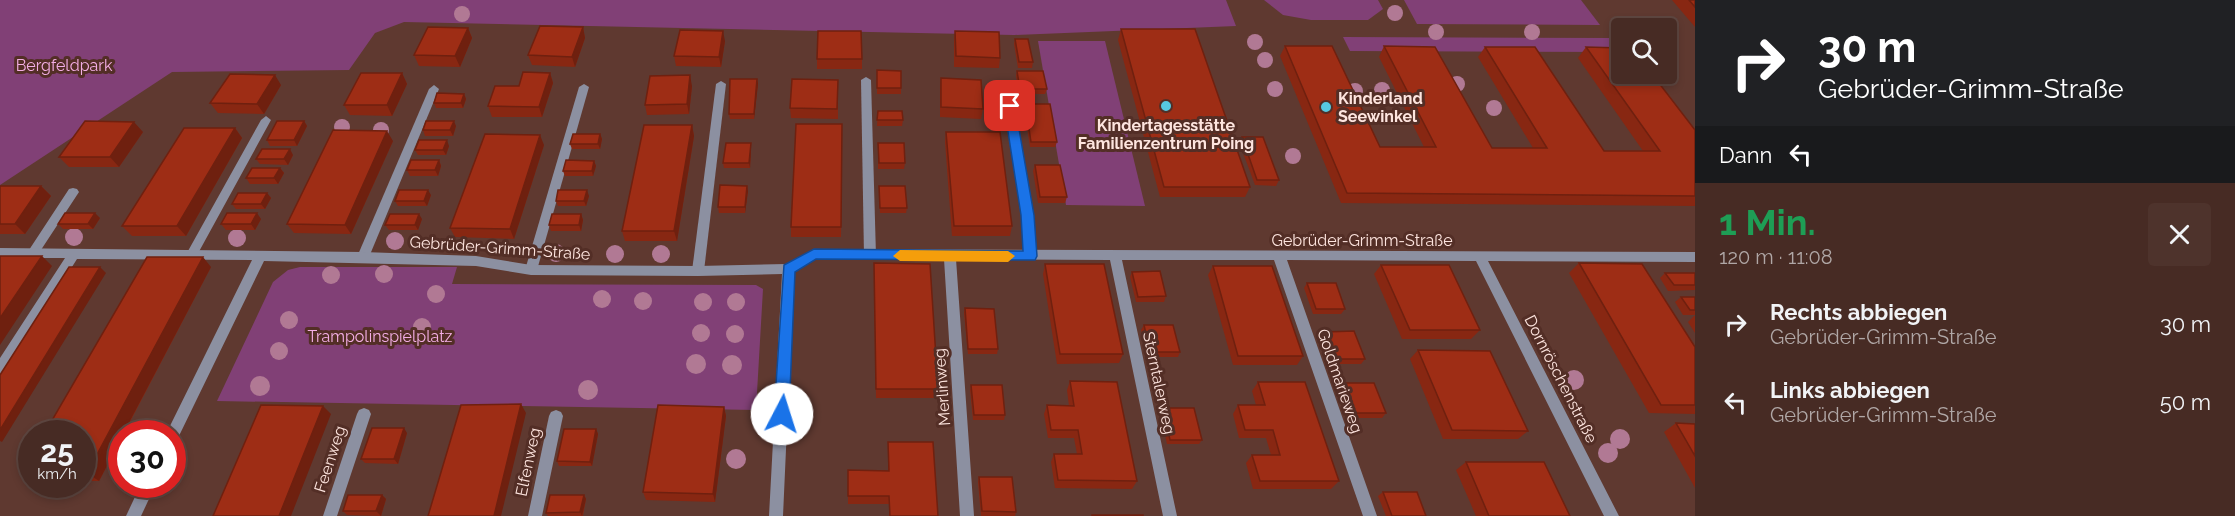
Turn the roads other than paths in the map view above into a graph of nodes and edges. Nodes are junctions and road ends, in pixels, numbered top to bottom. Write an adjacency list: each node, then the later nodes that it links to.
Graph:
1 (866, 81): 13 (street)
2 (721, 84): 23 (street)
3 (1006, 84): 15 (street)
4 (584, 87): 22 (street)
5 (434, 89): 18 (street)
6 (266, 120): 11 (street)
7 (73, 192): 9 (street)
8 (0, 252): 9 (street, Gebrüder-Grimm-Straße)
9 (33, 253): 10 (street, Gebrüder-Grimm-Straße)
10 (74, 254): 11 (street, Gebrüder-Grimm-Straße); 24 (street)
11 (192, 254): 12 (street, Gebrüder-Grimm-Straße)
12 (260, 256): 18 (street, Gebrüder-Grimm-Straße); 27 (street)
13 (870, 256): 14 (street, Gebrüder-Grimm-Straße); 21 (street, Gebrüder-Grimm-Straße)
14 (950, 256): 15 (street, Gebrüder-Grimm-Straße); 33 (street, Merlinweg)
15 (1030, 256): 16 (street, Gebrüder-Grimm-Straße)
16 (1115, 256): 17 (street, Gebrüder-Grimm-Straße); 34 (street, Sterntalerweg)
17 (1279, 256): 19 (street, Gebrüder-Grimm-Straße); 35 (street, Goldmarieweg)
18 (363, 257): 22 (street, Gebrüder-Grimm-Straße)
19 (1480, 257): 20 (street, Gebrüder-Grimm-Straße); 36 (street, Dornröschenstraße)
20 (1695, 257)
21 (788, 269): 23 (street, Gebrüder-Grimm-Straße); 32 (street)
22 (531, 270): 23 (street, Gebrüder-Grimm-Straße)
23 (698, 272)
24 (0, 369)
25 (364, 414): 30 (street, Feenweg)
26 (556, 416): 31 (street, Elfenweg)
27 (180, 420)
28 (142, 498): 29 (street)
29 (133, 516)
30 (330, 516)
31 (535, 516)
32 (776, 516)
33 (968, 516)
34 (1170, 516)
35 (1370, 516)
36 (1612, 516)

